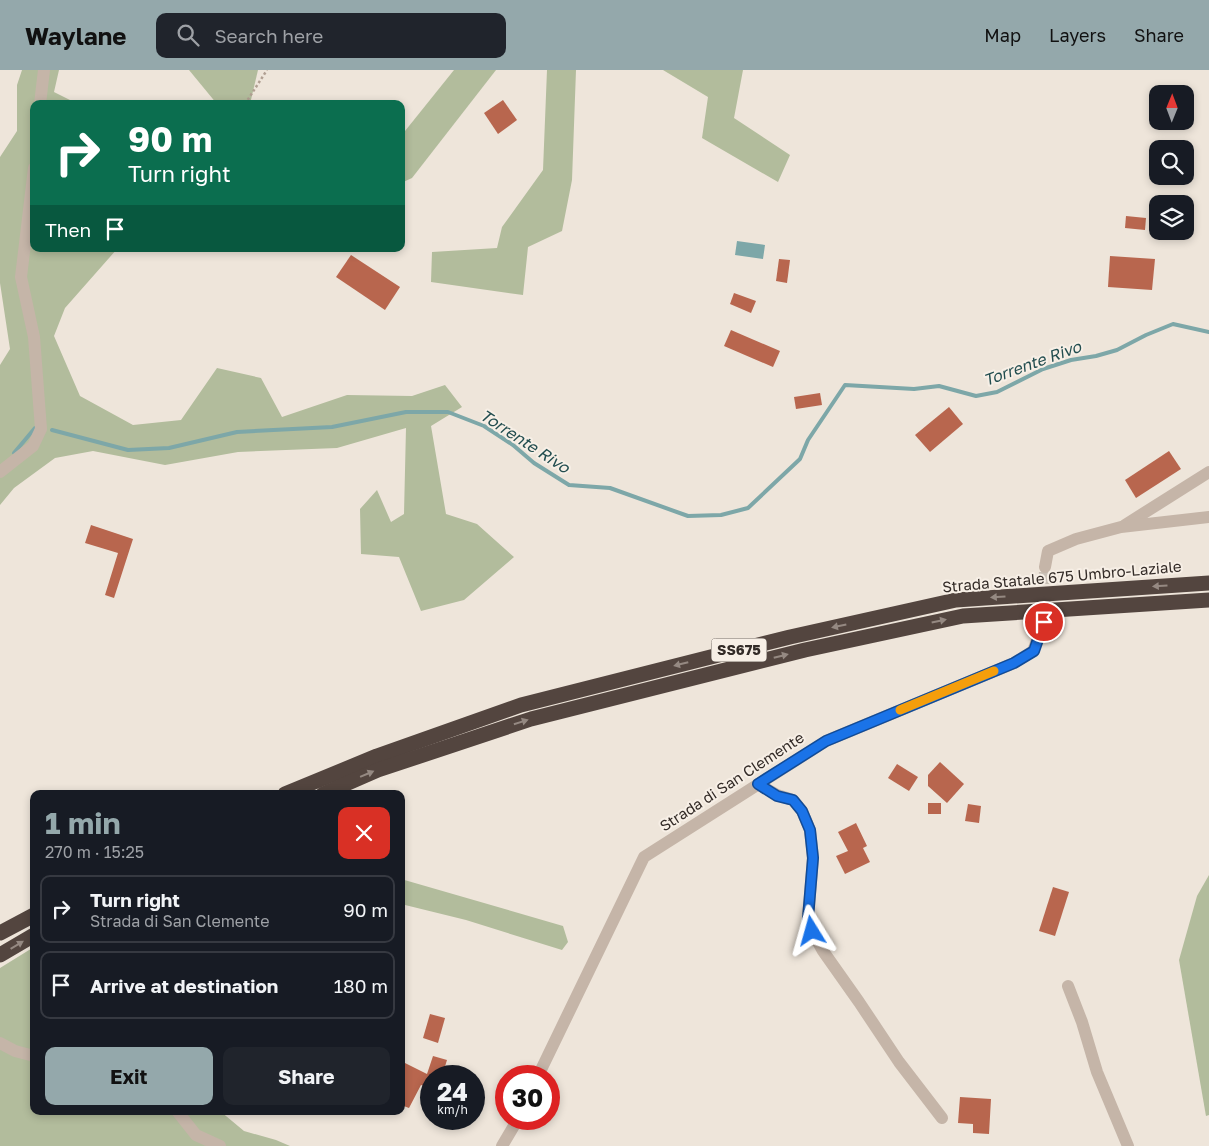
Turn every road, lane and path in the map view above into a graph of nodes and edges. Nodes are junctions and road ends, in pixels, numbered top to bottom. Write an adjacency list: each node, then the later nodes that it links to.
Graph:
1 (44, 70): 3 (street)
2 (267, 70): 4 (path)
3 (40, 100)
4 (248, 100)
5 (30, 202): 6 (street)
6 (0, 472)
7 (1209, 472): 9 (street)
8 (1209, 516): 9 (street)
9 (1121, 528): 10 (street)
10 (1044, 567)
11 (1209, 583): 15 (highway, Strada Statale 675 Umbro-Laziale / SS675, one-way to 15)
12 (1209, 600): 16 (highway, Strada Statale 675 Umbro-Laziale / SS675, one-way to 12)
13 (1044, 622): 14 (street, Strada di San Clemente)
14 (758, 784): 24 (street, Strada di San Clemente); 26 (street)
15 (295, 790)
16 (332, 790)
17 (30, 917): 18 (highway)
18 (0, 933)
19 (30, 938): 20 (highway, one-way to 19)
20 (0, 955)
21 (1068, 986): 30 (street)
22 (0, 1043): 23 (street)
23 (30, 1055)
24 (543, 1065)
25 (180, 1115): 28 (street)
26 (942, 1118)
27 (511, 1130): 29 (street)
28 (220, 1146)
29 (502, 1146)
30 (1128, 1146)

